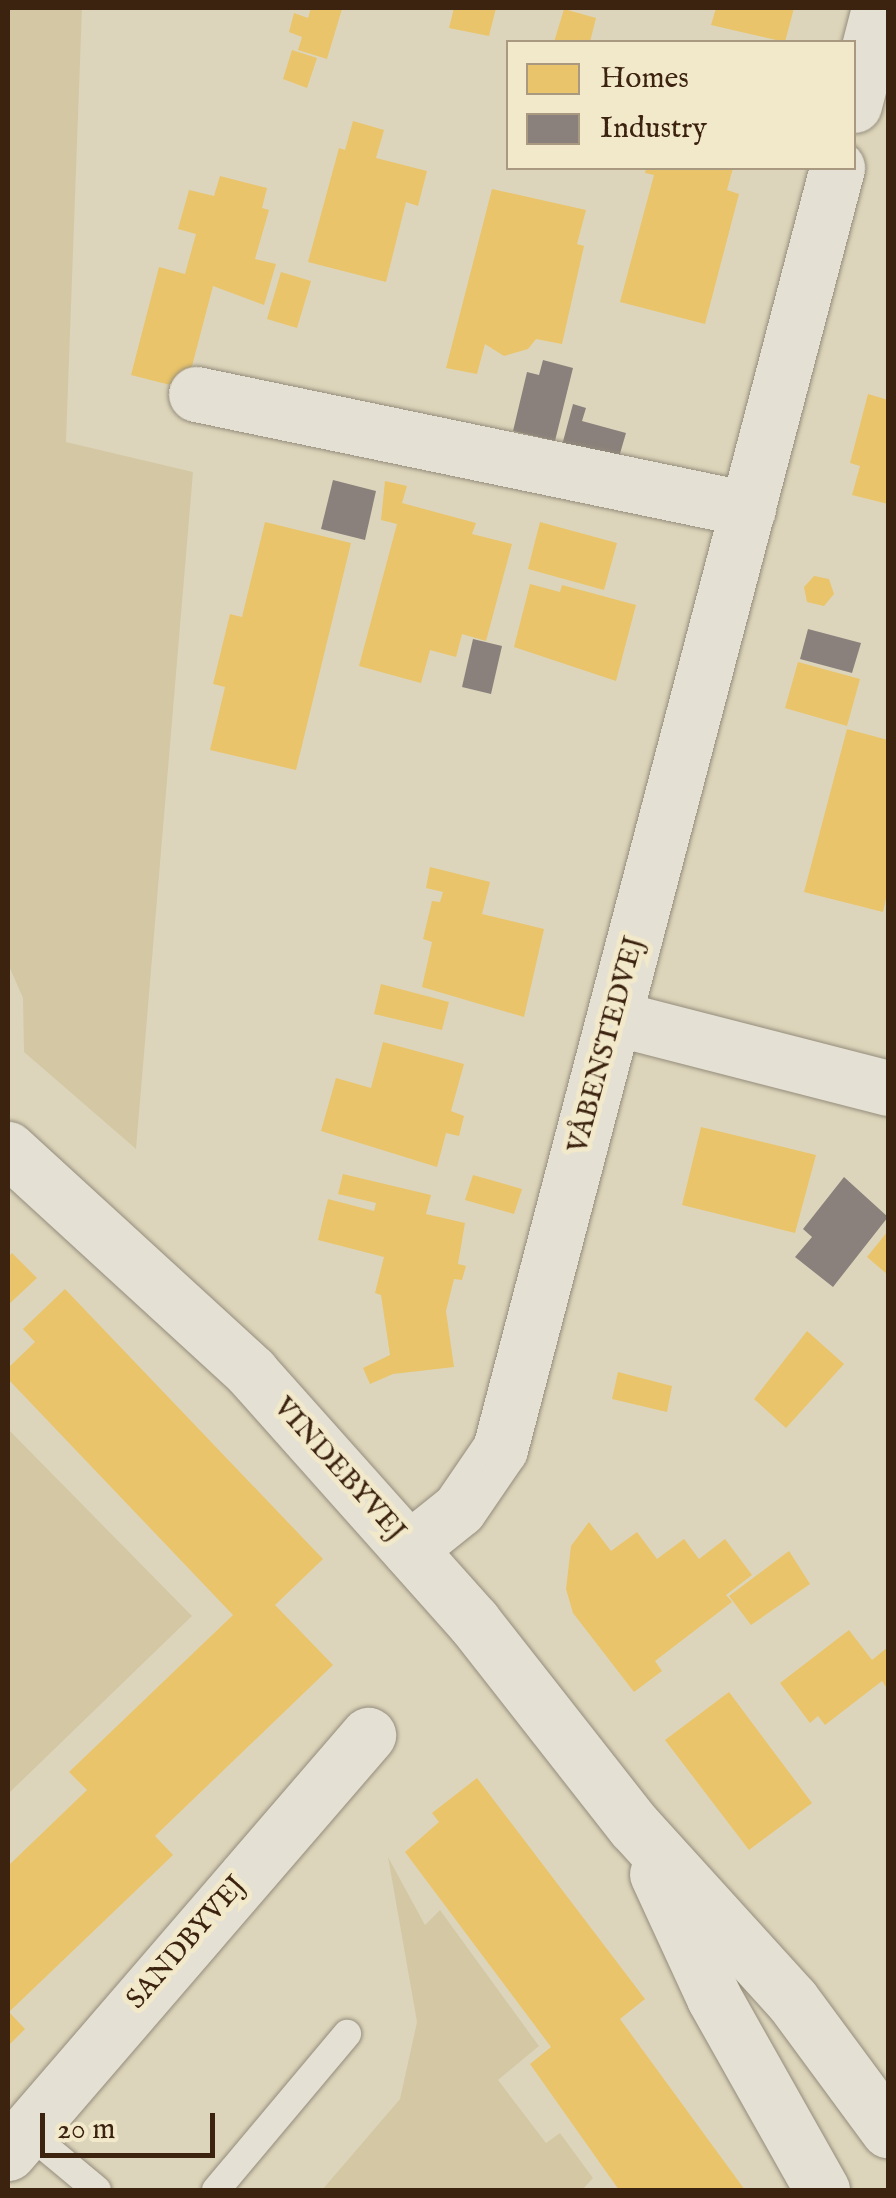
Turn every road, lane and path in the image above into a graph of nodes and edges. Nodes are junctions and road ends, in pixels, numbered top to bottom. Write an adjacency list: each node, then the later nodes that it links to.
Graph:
1 (879, 8): 2 (street)
2 (856, 97)
3 (836, 170): 5 (street, VÅBENSTEDVEJ)
4 (196, 394): 5 (street)
5 (748, 509): 6 (street, VÅBENSTEDVEJ)
6 (615, 1018): 7 (street); 9 (street, VÅBENSTEDVEJ)
7 (888, 1088)
8 (8, 1149): 9 (street, VINDEBYVEJ)
9 (409, 1549): 11 (street, VINDEBYVEJ)
10 (368, 1735): 14 (street, SANDBYVEJ)
11 (634, 1826): 13 (street, VINDEBYVEJ); 17 (street, VINDEBYVEJ)
12 (347, 2034): 16 (lane)
13 (888, 2130)
14 (17, 2142): 15 (lane)
15 (96, 2190)
16 (216, 2190)
17 (822, 2190)

